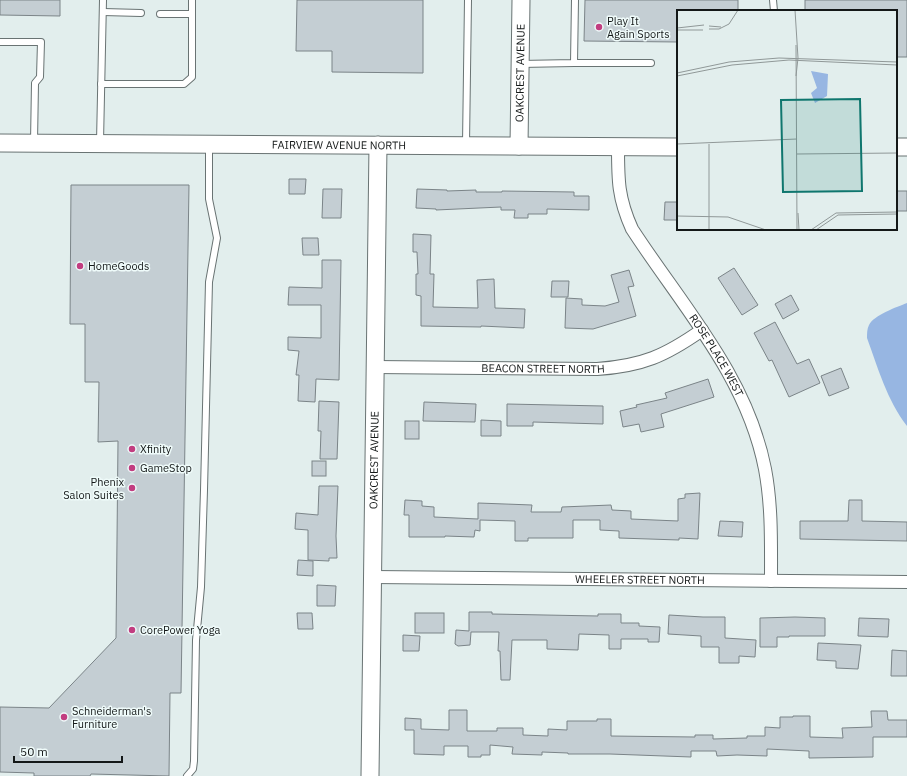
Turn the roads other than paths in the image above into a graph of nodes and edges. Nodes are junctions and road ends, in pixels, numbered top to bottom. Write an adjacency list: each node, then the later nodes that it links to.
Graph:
1 (103, 0): 8 (lane)
2 (192, 0): 11 (lane)
3 (468, 0): 22 (lane)
4 (521, 0): 15 (street, OAKCREST AVENUE)
5 (575, 0): 13 (lane)
6 (773, 0): 7 (lane)
7 (774, 10)
8 (103, 12): 9 (lane); 16 (lane)
9 (141, 13)
10 (160, 14): 11 (lane)
11 (192, 14): 16 (lane)
12 (0, 42): 19 (lane)
13 (574, 63): 14 (lane); 15 (lane)
14 (651, 63)
15 (520, 64): 23 (street, OAKCREST AVENUE)
16 (101, 84): 18 (lane)
17 (0, 143): 19 (street, FAIRVIEW AVENUE NORTH)
18 (100, 143): 19 (street, FAIRVIEW AVENUE NORTH); 20 (street, FAIRVIEW AVENUE NORTH)
19 (34, 144)
20 (209, 144): 21 (street, FAIRVIEW AVENUE NORTH); 31 (lane)
21 (378, 145): 22 (street, FAIRVIEW AVENUE NORTH); 27 (street, OAKCREST AVENUE)
22 (466, 146): 23 (street, FAIRVIEW AVENUE NORTH)
23 (519, 146): 24 (street, FAIRVIEW AVENUE NORTH)
24 (618, 147): 25 (street, FAIRVIEW AVENUE NORTH); 26 (street, ROSE PLACE WEST)
25 (677, 147)
26 (702, 330): 27 (street, BEACON STREET NORTH); 29 (street, ROSE PLACE WEST)
27 (375, 366): 28 (street, OAKCREST AVENUE)
28 (373, 577): 29 (street, WHEELER STREET NORTH); 32 (street, OAKCREST AVENUE)
29 (771, 581): 30 (street, WHEELER STREET NORTH)
30 (907, 582)
31 (187, 776)
32 (370, 776)

